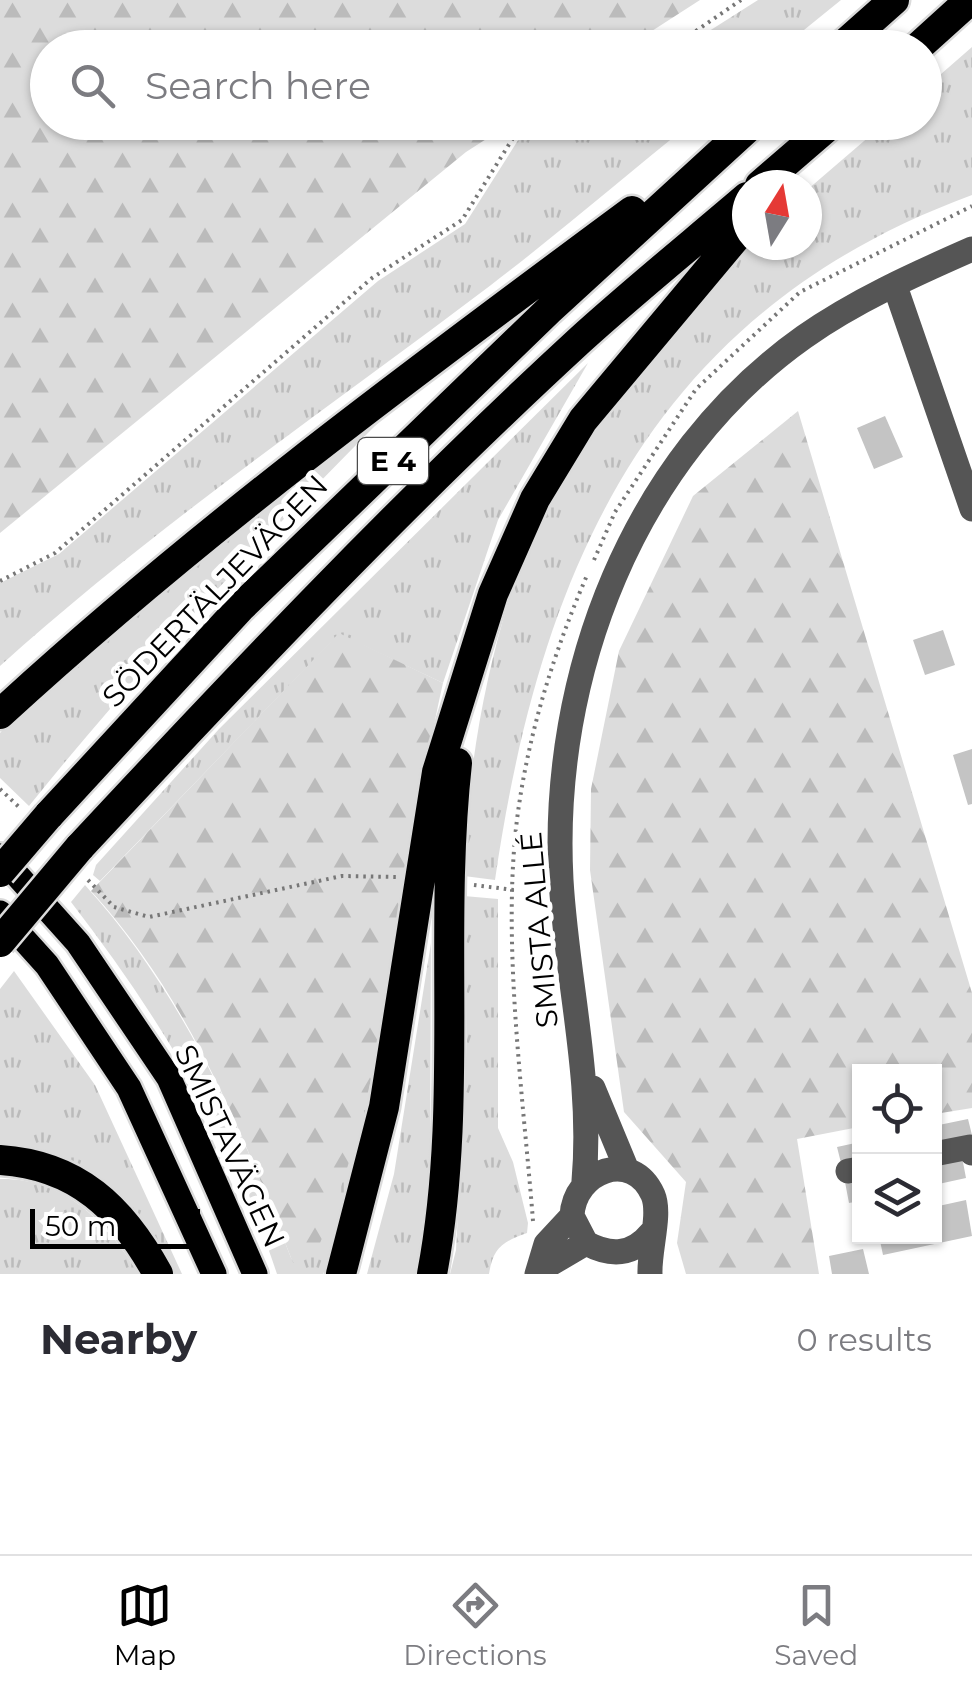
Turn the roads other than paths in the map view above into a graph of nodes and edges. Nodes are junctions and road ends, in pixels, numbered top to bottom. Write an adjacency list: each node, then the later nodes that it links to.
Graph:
1 (894, 0): 3 (highway)
2 (970, 0): 4 (highway)
3 (860, 30)
4 (937, 30)
5 (728, 140): 17 (highway)
6 (733, 140): 19 (highway, SÖDERTÄLJEVÄGEN / E 4, bridge)
7 (813, 140): 9 (highway)
8 (819, 140): 10 (highway)
9 (778, 170)
10 (794, 170)
11 (732, 209): 21 (highway, E 4, bridge)
12 (732, 242): 16 (highway)
13 (972, 249): 14 (street, SMISTA ALLÉ)
14 (894, 286): 15 (street); 22 (street, SMISTA ALLÉ)
15 (972, 509)
16 (466, 676): 35 (highway); 36 (highway)
17 (0, 714)
18 (0, 856): 34 (main road, SMISTAVÄGEN)
19 (0, 872)
20 (0, 913): 33 (main road)
21 (0, 942)
22 (585, 1064): 26 (street, SMISTA ALLÉ); 27 (street, SMISTA ALLÉ)
23 (942, 1153): 24 (street)
24 (972, 1153)
25 (0, 1160): 32 (highway)
26 (627, 1170): 27 (street); 29 (street, SMISTA ALLÉ)
27 (584, 1182): 28 (street, SMISTA ALLÉ)
28 (572, 1216): 30 (street); 31 (street)
29 (650, 1233): 30 (street); 38 (street, SMISTA ALLÉ)
30 (593, 1247): 31 (street); 37 (street)
31 (540, 1273)
32 (158, 1274)
33 (214, 1274)
34 (255, 1274)
35 (340, 1274)
36 (432, 1274)
37 (613, 1274)
38 (650, 1274)

